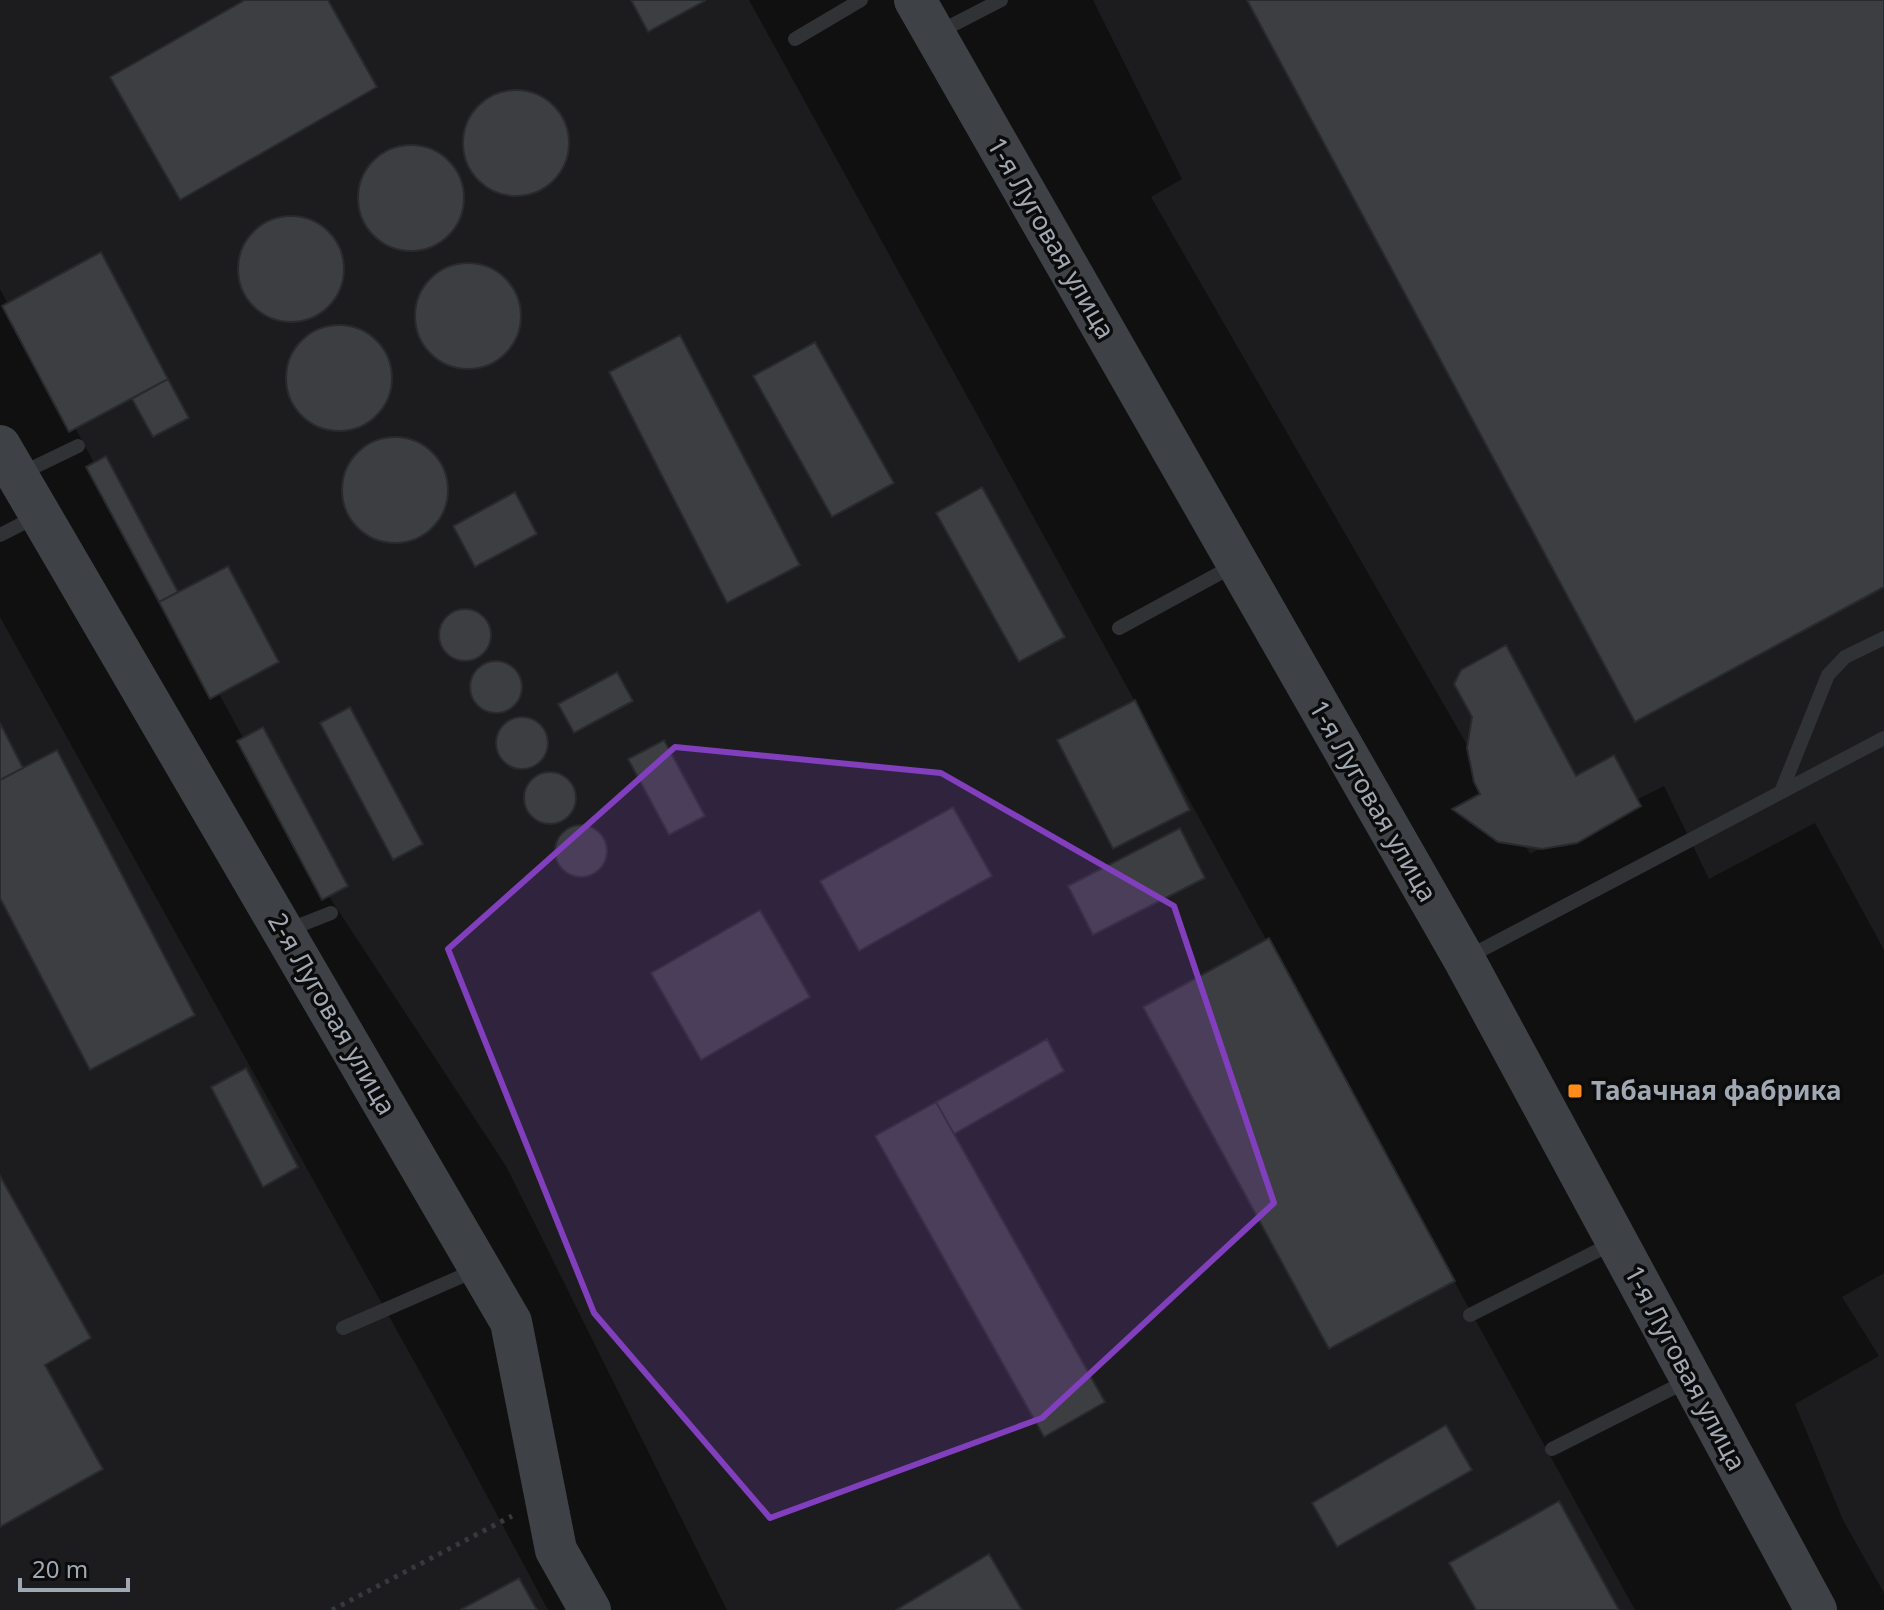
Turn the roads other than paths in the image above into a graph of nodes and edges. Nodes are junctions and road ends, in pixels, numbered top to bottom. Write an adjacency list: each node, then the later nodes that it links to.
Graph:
1 (861, 0): 4 (lane)
2 (1001, 0): 3 (lane)
3 (925, 17): 9 (main road, 1-я Луговая улица)
4 (795, 39)
5 (78, 446): 6 (lane)
6 (9, 461): 7 (main road, 2-я Луговая улица)
7 (41, 514): 8 (lane); 15 (main road, 2-я Луговая улица)
8 (0, 535)
9 (1237, 564): 10 (lane); 16 (main road, 1-я Луговая улица)
10 (1119, 628)
11 (1884, 638): 13 (lane)
12 (1884, 738): 13 (lane)
13 (1781, 792): 16 (lane)
14 (331, 913): 15 (lane)
15 (284, 932): 18 (main road, 2-я Луговая улица)
16 (1464, 959): 17 (main road, 1-я Луговая улица)
17 (1617, 1241): 19 (lane); 21 (main road, 1-я Луговая улица)
18 (480, 1268): 20 (lane); 23 (main road, 2-я Луговая улица)
19 (1470, 1315)
20 (343, 1328)
21 (1691, 1379): 22 (lane); 24 (main road, 1-я Луговая улица)
22 (1552, 1449)
23 (590, 1610)
24 (1816, 1610)

